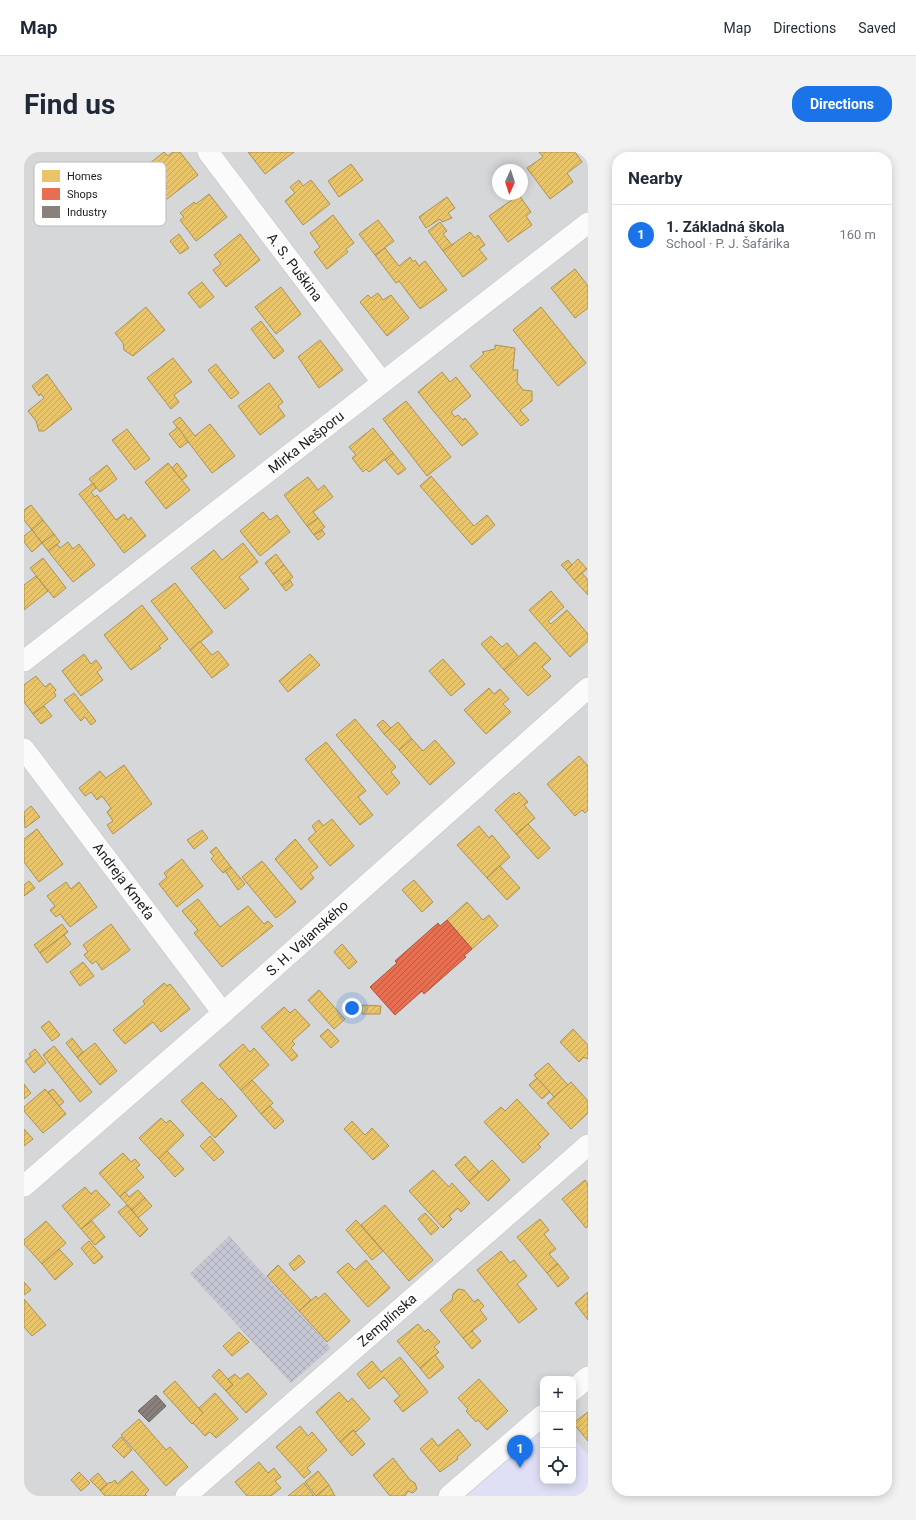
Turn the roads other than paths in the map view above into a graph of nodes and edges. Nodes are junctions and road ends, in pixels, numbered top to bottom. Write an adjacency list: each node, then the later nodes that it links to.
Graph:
1 (208, 152): 3 (street, A. S. Puškina)
2 (588, 223): 3 (street, Mirka Nešporu)
3 (382, 382): 4 (street, Mirka Nešporu)
4 (24, 661)
5 (588, 688): 7 (street, S. H. Vajanského)
6 (24, 749): 7 (street, Andreja Kmeťa)
7 (223, 1013): 9 (street, S. H. Vajanského)
8 (588, 1145): 13 (street, Zemplínska)
9 (24, 1186)
10 (588, 1377): 11 (street)
11 (576, 1387)
12 (540, 1419): 14 (street)
13 (186, 1496)
14 (450, 1496)

